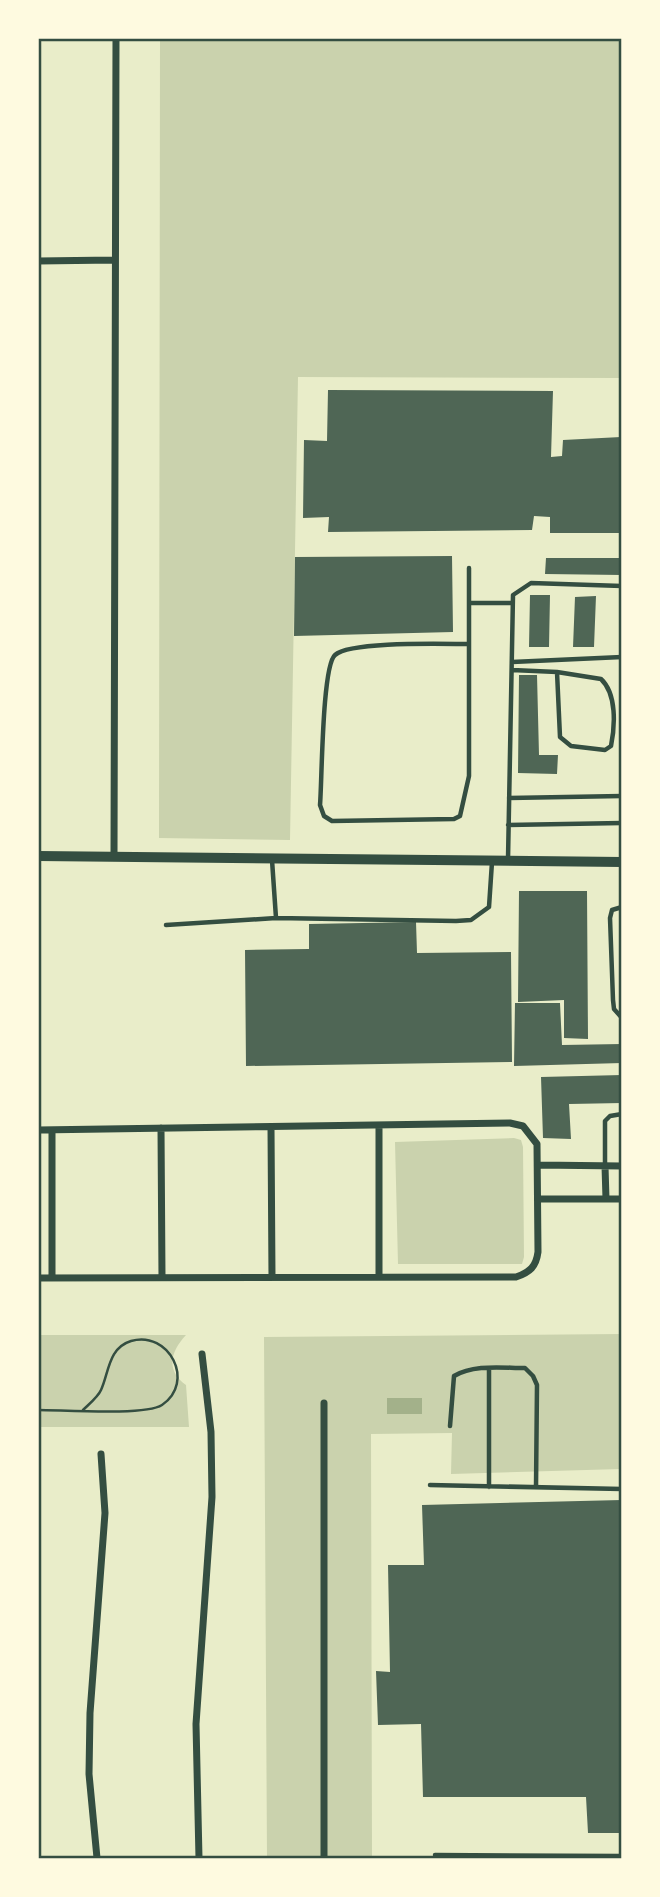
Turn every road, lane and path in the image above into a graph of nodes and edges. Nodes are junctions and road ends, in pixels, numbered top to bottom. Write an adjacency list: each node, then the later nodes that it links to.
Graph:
1 (116, 38): 3 (street)
2 (38, 261): 3 (street)
3 (114, 261): 18 (street)
4 (469, 568): 6 (lane)
5 (621, 586): 7 (lane)
6 (469, 603): 7 (lane); 8 (lane)
7 (512, 603): 10 (lane)
8 (468, 644): 8 (lane)
9 (621, 657): 10 (lane)
10 (512, 662): 11 (lane)
11 (512, 670): 12 (lane); 14 (lane)
12 (557, 672): 12 (lane)
13 (621, 796): 14 (lane)
14 (509, 797): 16 (lane)
15 (621, 823): 16 (lane)
16 (508, 825): 21 (lane)
17 (38, 856): 18 (street)
18 (114, 857): 19 (street)
19 (271, 859): 20 (street); 24 (lane)
20 (492, 862): 21 (street); 24 (lane)
21 (508, 862): 22 (street)
22 (621, 862)
23 (621, 906): 26 (lane)
24 (276, 918): 25 (lane)
25 (166, 925)
26 (621, 1018)
27 (621, 1114): 34 (lane)
28 (379, 1125): 29 (street); 33 (street); 40 (street)
29 (271, 1127): 30 (street); 39 (street)
30 (161, 1128): 32 (street); 43 (street)
31 (38, 1130): 32 (street)
32 (52, 1130): 42 (street)
33 (538, 1165): 34 (street); 36 (street)
34 (605, 1166): 35 (street); 37 (street)
35 (621, 1166)
36 (538, 1199): 37 (street); 40 (street)
37 (606, 1199): 38 (street)
38 (621, 1199)
39 (272, 1277): 40 (street); 43 (street)
40 (379, 1277)
41 (38, 1278): 42 (street)
42 (52, 1278): 43 (street)
43 (162, 1278)
44 (202, 1354): 58 (street)
45 (489, 1368): 49 (lane); 52 (lane); 53 (lane)
46 (324, 1403): 59 (street)
47 (38, 1410): 48 (path)
48 (83, 1410): 48 (path)
49 (450, 1426)
50 (101, 1454): 57 (street)
51 (430, 1485): 52 (lane)
52 (489, 1487): 53 (lane)
53 (537, 1487): 54 (lane)
54 (621, 1489)
55 (435, 1855): 56 (lane)
56 (621, 1856)
57 (97, 1858)
58 (199, 1858)
59 (324, 1858)

